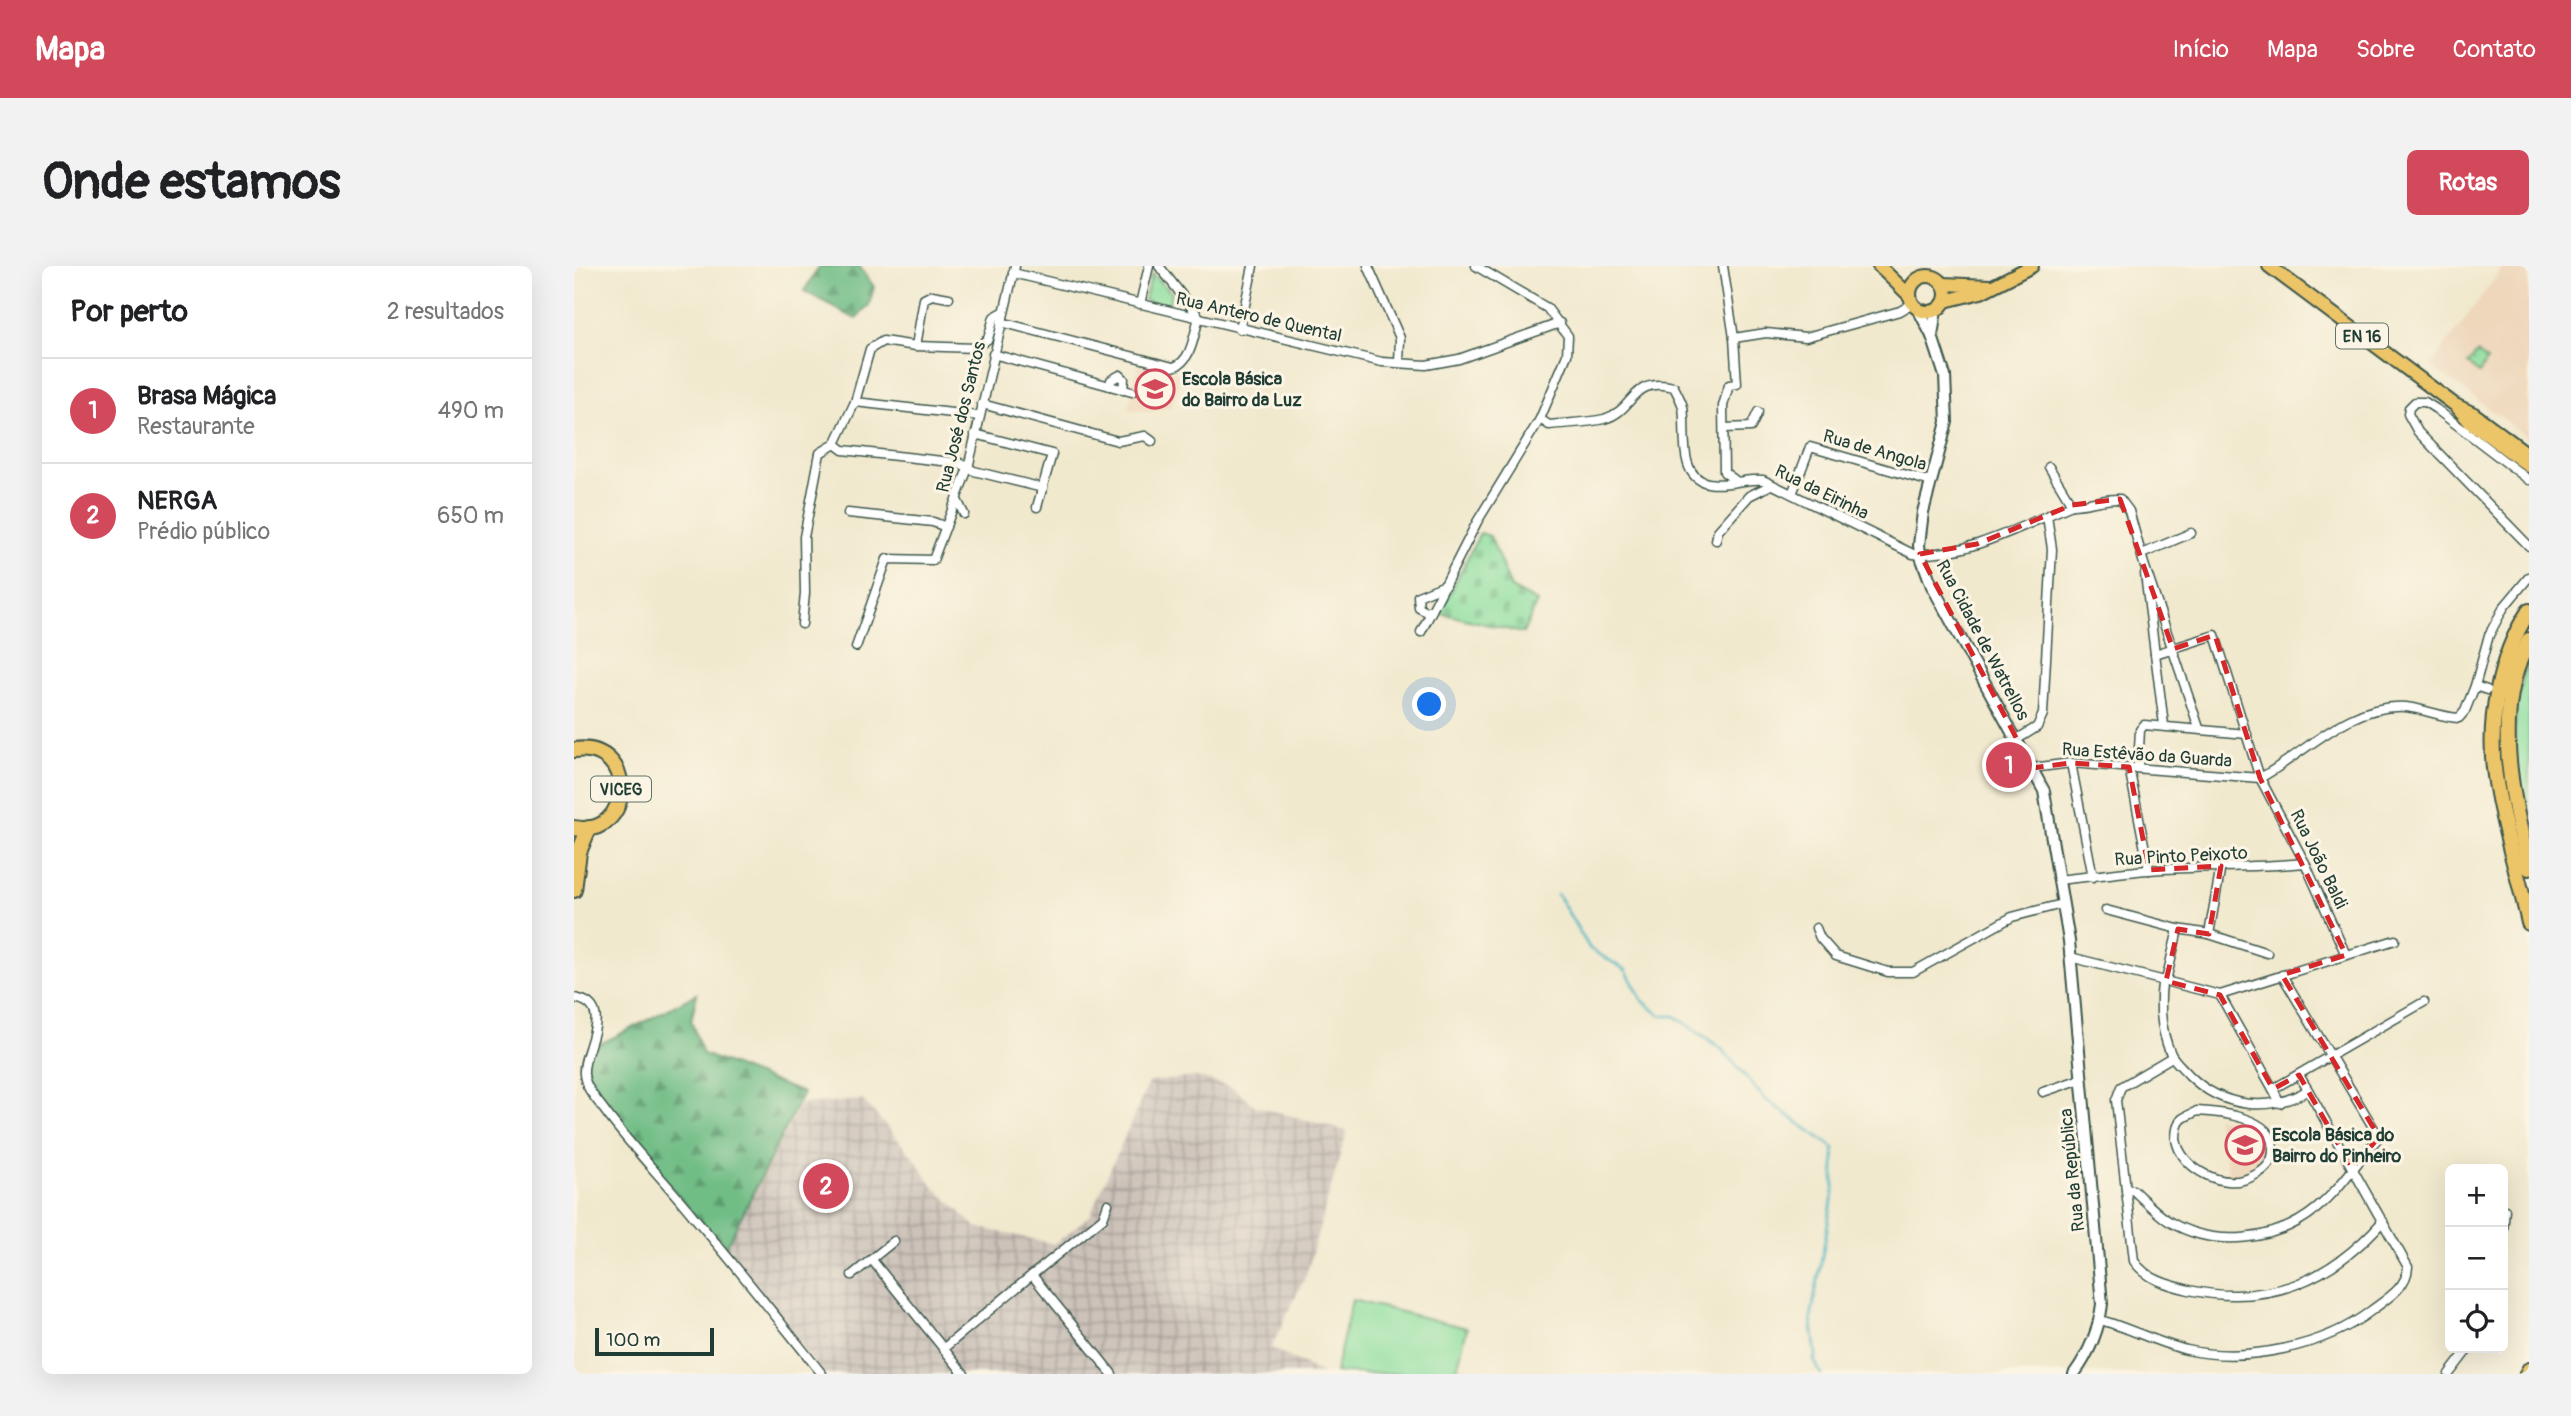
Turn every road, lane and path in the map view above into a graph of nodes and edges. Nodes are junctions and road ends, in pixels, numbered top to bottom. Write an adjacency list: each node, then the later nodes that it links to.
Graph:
1 (1149, 266): 16 (street)
2 (1254, 266): 22 (street)
3 (1368, 266): 27 (street)
4 (1476, 266): 21 (street)
5 (1723, 266): 24 (street)
6 (2032, 266): 13 (main road)
7 (2269, 266): 29 (main road, EN 16)
8 (1881, 267): 11 (main road); 15 (main road)
9 (1162, 268): 19 (street)
10 (1014, 269): 16 (street, Rua Antero de Quental); 18 (street, Rua José dos Santos)
11 (1919, 277): 12 (main road); 15 (main road)
12 (1943, 284): 13 (main road); 17 (main road)
13 (1994, 287): 17 (main road)
14 (949, 298): 25 (street)
15 (1913, 302): 17 (main road); 23 (street, Rua Cidade de Watrellos); 24 (street)
16 (1140, 304): 19 (street, Rua Antero de Quental)
17 (1940, 305): 23 (street, Rua Cidade de Watrellos)
18 (1003, 312): 20 (street, Rua José dos Santos); 25 (street)
19 (1199, 317): 20 (street); 22 (street, Rua Antero de Quental)
20 (1001, 322): 26 (street, Rua José dos Santos)
21 (1560, 323): 27 (street, Rua Antero de Quental); 35 (street)
22 (1240, 329): 27 (street, Rua Antero de Quental)
23 (1932, 336): 46 (street, Rua Cidade de Watrellos)
24 (1734, 338): 36 (street)
25 (916, 346): 30 (street)
26 (993, 354): 28 (street); 31 (street, Rua José dos Santos)
27 (1399, 363)
28 (1110, 386): 28 (street)
29 (2450, 401): 32 (street); 40 (main road, EN 16); 41 (main road, EN 16)
30 (855, 402): 34 (street); 39 (street)
31 (982, 404): 34 (street, Rua José dos Santos); 38 (street)
32 (2436, 408): 44 (street); 59 (street)
33 (1758, 412): 36 (street)
34 (979, 416): 37 (street, Rua José dos Santos)
35 (1540, 419): 45 (street, Rua da Eirinha); 64 (street)
36 (1724, 428): 45 (street)
37 (975, 434): 43 (street, Rua José dos Santos); 48 (street)
38 (1152, 441)
39 (835, 444): 43 (street); 67 (street)
40 (2529, 455)
41 (2529, 466)
42 (2049, 467): 51 (street)
43 (968, 468): 48 (street); 50 (street, Rua José dos Santos)
44 (2529, 480)
45 (1737, 481): 47 (street, Rua da Eirinha)
46 (1931, 482): 49 (street, Rua de Angola); 60 (street, Rua Cidade de Watrellos)
47 (1772, 485): 49 (street, Rua da Eirinha); 58 (street)
48 (1043, 488): 52 (street)
49 (1792, 494): 60 (street, Rua da Eirinha)
50 (957, 500): 54 (street); 56 (street, Rua José dos Santos)
51 (2072, 505): 55 (street); 61 (street)
52 (1037, 506)
53 (848, 513): 56 (street)
54 (964, 514)
55 (2046, 516): 60 (street); 78 (street)
56 (946, 527): 70 (street, Rua José dos Santos)
57 (2191, 533): 61 (street)
58 (1716, 540)
59 (2529, 546)
60 (1919, 549): 78 (street, Rua Cidade de Watrellos)
61 (2142, 554): 62 (street)
62 (2144, 564): 71 (street); 72 (street)
63 (2529, 577): 73 (street)
64 (1445, 585): 65 (street); 65 (street)
65 (1432, 610): 68 (street)
66 (2529, 611): 95 (highway)
67 (802, 625)
68 (1421, 632)
69 (2529, 640): 88 (highway)
70 (856, 648)
71 (2173, 649): 72 (street); 76 (street); 77 (street, Rua João Baldi)
72 (2155, 654): 75 (street)
73 (2474, 686): 74 (street); 83 (street)
74 (2487, 690)
75 (2164, 725): 76 (street); 81 (street)
76 (2199, 728): 77 (street)
77 (2248, 734): 83 (street, Rua João Baldi)
78 (2016, 740): 82 (street, Rua Cidade de Watrellos)
79 (574, 750): 85 (highway, VICEG)
80 (2071, 763): 81 (street, Rua Estêvão da Guarda); 82 (street, Rua Estêvão da Guarda); 90 (street)
81 (2134, 767): 83 (street, Rua Estêvão da Guarda); 89 (street)
82 (2032, 768): 91 (street, Rua Cidade de Watrellos)
83 (2260, 778): 86 (street, Rua João Baldi)
84 (574, 828): 85 (highway)
85 (589, 828): 92 (highway)
86 (2305, 863): 87 (street, Rua Pinto Peixoto); 101 (street, Rua João Baldi)
87 (2221, 866): 89 (street, Rua Pinto Peixoto); 98 (street)
88 (2529, 868)
89 (2149, 870): 90 (street, Rua Pinto Peixoto)
90 (2093, 877): 91 (street, Rua Pinto Peixoto)
91 (2058, 880): 93 (street, Rua Cidade de Watrellos)
92 (574, 890)
93 (2062, 904): 96 (street); 102 (street, Rua Cidade de Watrellos)
94 (2106, 911): 97 (street)
95 (2529, 923)
96 (1816, 928)
97 (2178, 929): 98 (street); 104 (street)
98 (2209, 934): 100 (street)
99 (2395, 940): 101 (street)
100 (2267, 953)
101 (2346, 955): 103 (street)
102 (2070, 957): 104 (street); 111 (street, Rua da República)
103 (2283, 975): 105 (street); 108 (street)
104 (2164, 981): 105 (street); 109 (street)
105 (2220, 995): 112 (street)
106 (574, 998): 131 (street)
107 (2424, 1002): 108 (street)
108 (2331, 1055): 110 (street); 120 (street)
109 (2172, 1057): 115 (street); 121 (street)
110 (2299, 1074): 112 (street); 113 (street)
111 (2081, 1079): 114 (street); 128 (street, Rua da República)
112 (2273, 1089): 116 (street)
113 (2308, 1090): 116 (street); 120 (street)
114 (2043, 1092)
115 (2218, 1096): 117 (street); 118 (street)
116 (2280, 1103): 117 (street)
117 (2252, 1106): 119 (street)
118 (2215, 1112): 119 (street); 119 (street)
119 (2250, 1121)
120 (2352, 1168): 121 (street); 123 (street)
121 (2126, 1190): 123 (street)
122 (1108, 1204): 127 (street)
123 (2383, 1222): 128 (street)
124 (894, 1241): 125 (street)
125 (872, 1260): 126 (street); 129 (street)
126 (852, 1275)
127 (1032, 1275): 129 (street); 133 (street)
128 (2100, 1320): 134 (street, Rua da República)
129 (944, 1348): 132 (street)
130 (2464, 1353): 135 (street)
131 (822, 1374)
132 (964, 1374)
133 (1112, 1374)
134 (2075, 1374)
135 (2449, 1374)

